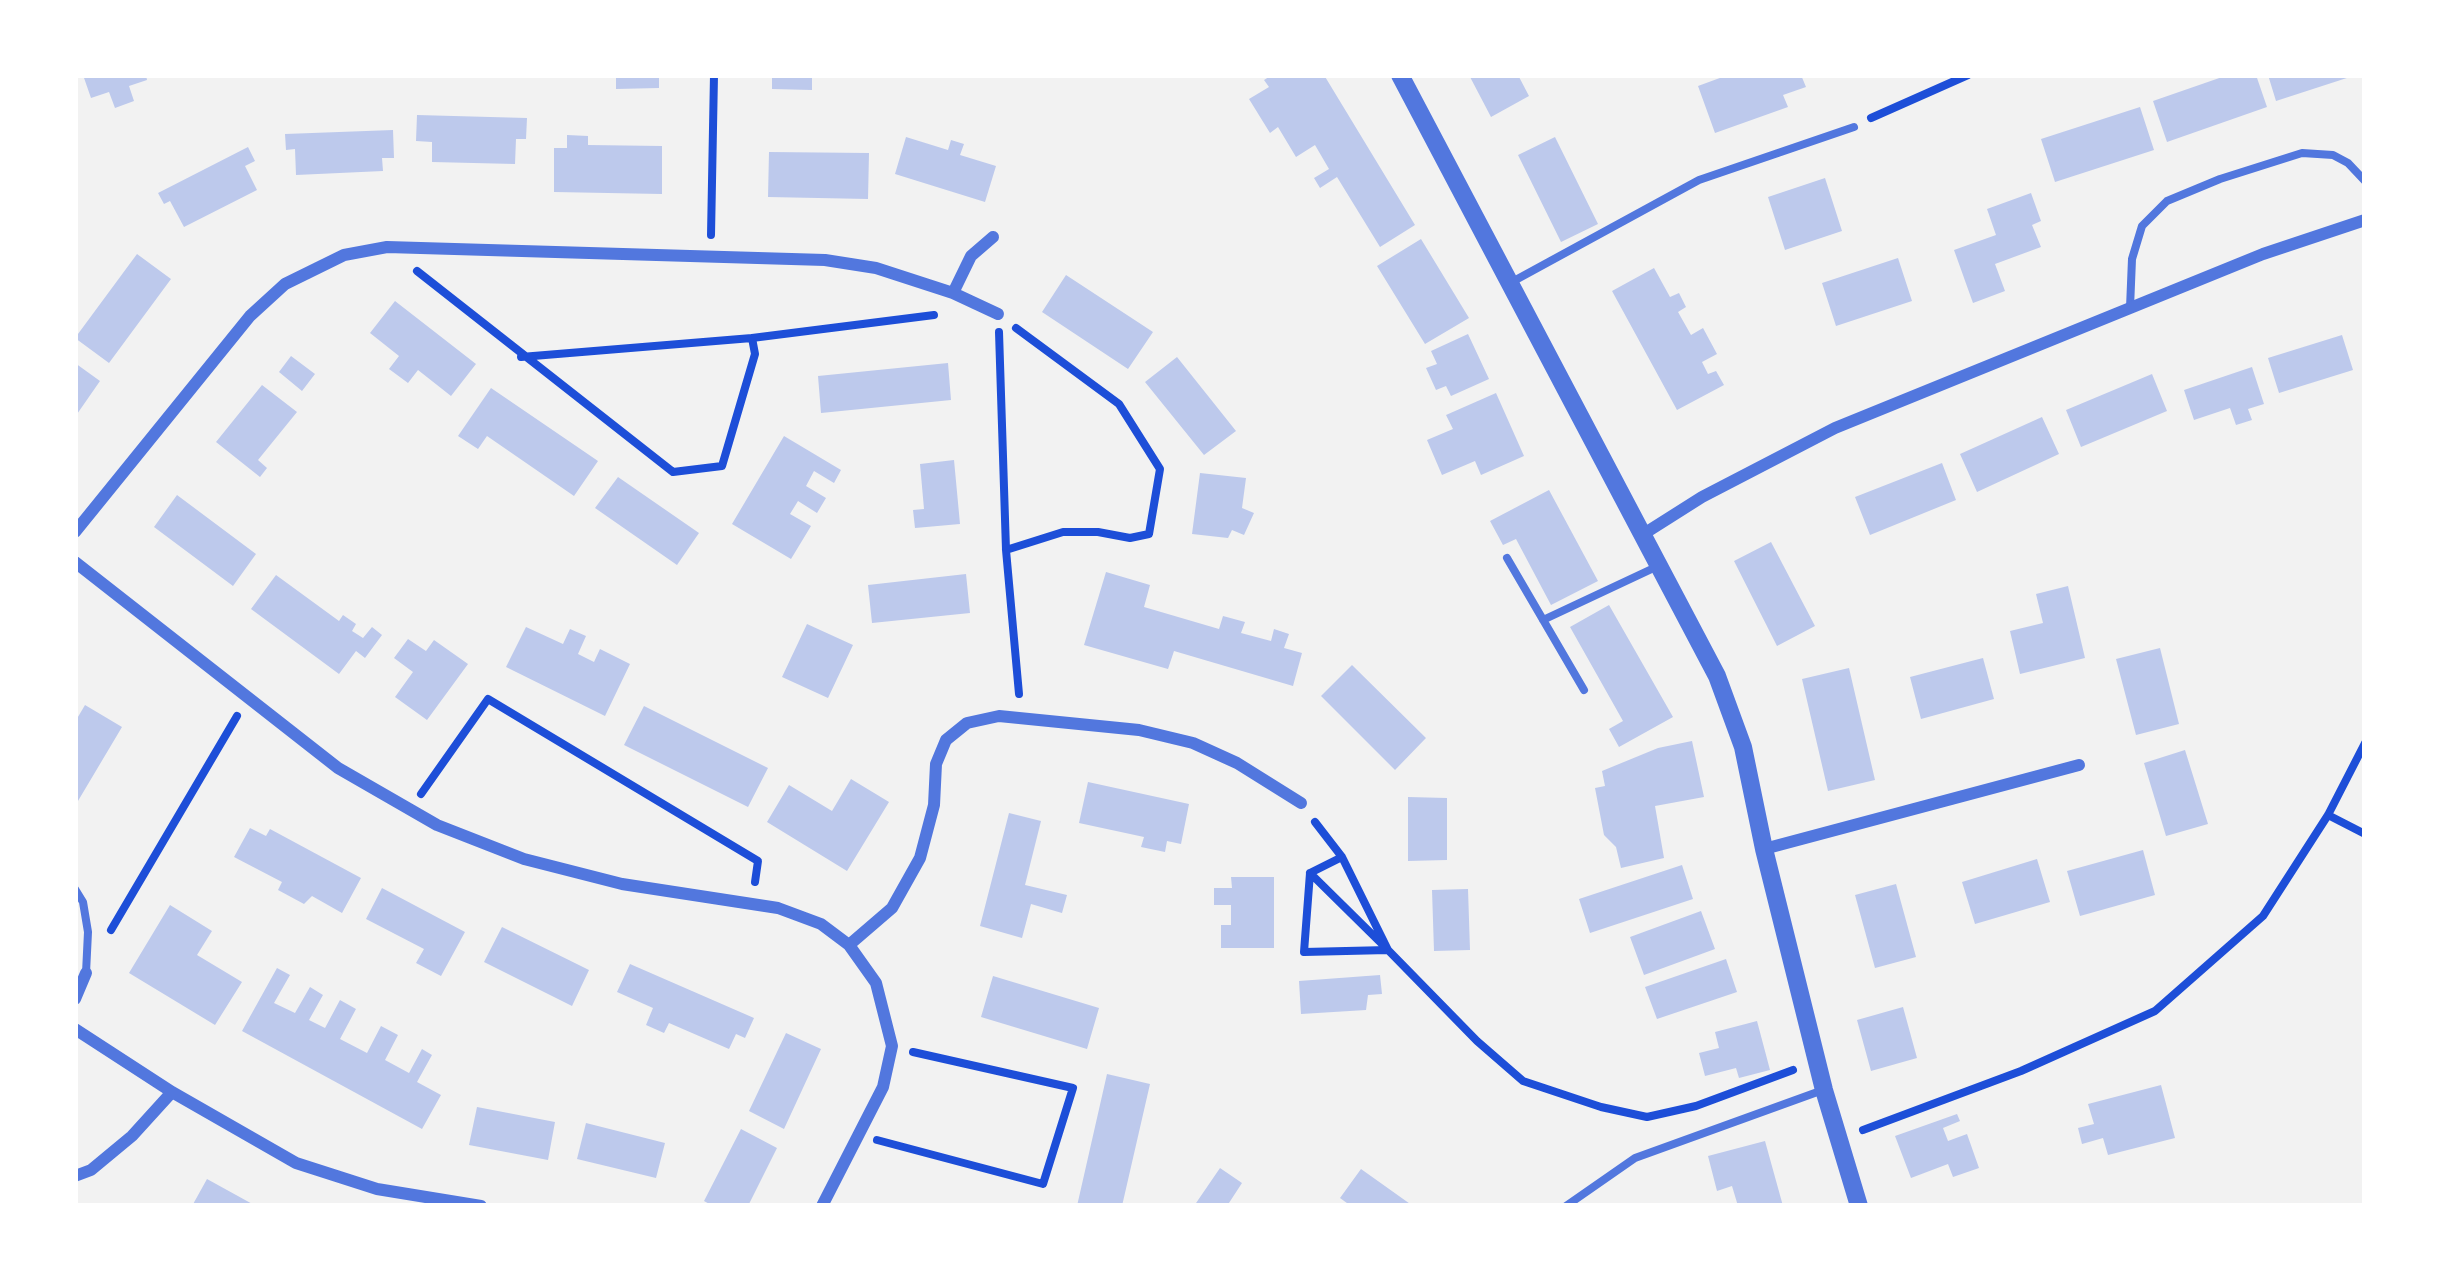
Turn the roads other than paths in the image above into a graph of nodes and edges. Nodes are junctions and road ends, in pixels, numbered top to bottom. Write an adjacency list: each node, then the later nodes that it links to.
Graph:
1 (1400, 75): 6 (street)
2 (1854, 127): 6 (lane)
3 (2365, 181): 8 (lane)
4 (2365, 220): 8 (street)
5 (992, 237): 7 (street)
6 (1508, 283): 11 (street)
7 (953, 292): 9 (street); 10 (street)
8 (2130, 309): 11 (street)
9 (998, 314)
10 (75, 532)
11 (1642, 535): 14 (street)
12 (1508, 558): 15 (lane)
13 (75, 562): 21 (street)
14 (1658, 566): 15 (lane); 19 (street)
15 (1543, 620): 16 (lane)
16 (1584, 690)
17 (2079, 765): 19 (street)
18 (1301, 803): 21 (street)
19 (1764, 849): 25 (street)
20 (75, 889): 22 (lane)
21 (849, 945): 29 (street)
22 (86, 973): 23 (street)
23 (75, 999)
24 (75, 1029): 26 (street)
25 (1825, 1090): 30 (lane); 31 (street)
26 (172, 1092): 27 (street); 28 (street)
27 (75, 1176)
28 (482, 1206)
29 (822, 1206)
30 (1566, 1206)
31 (1859, 1206)

